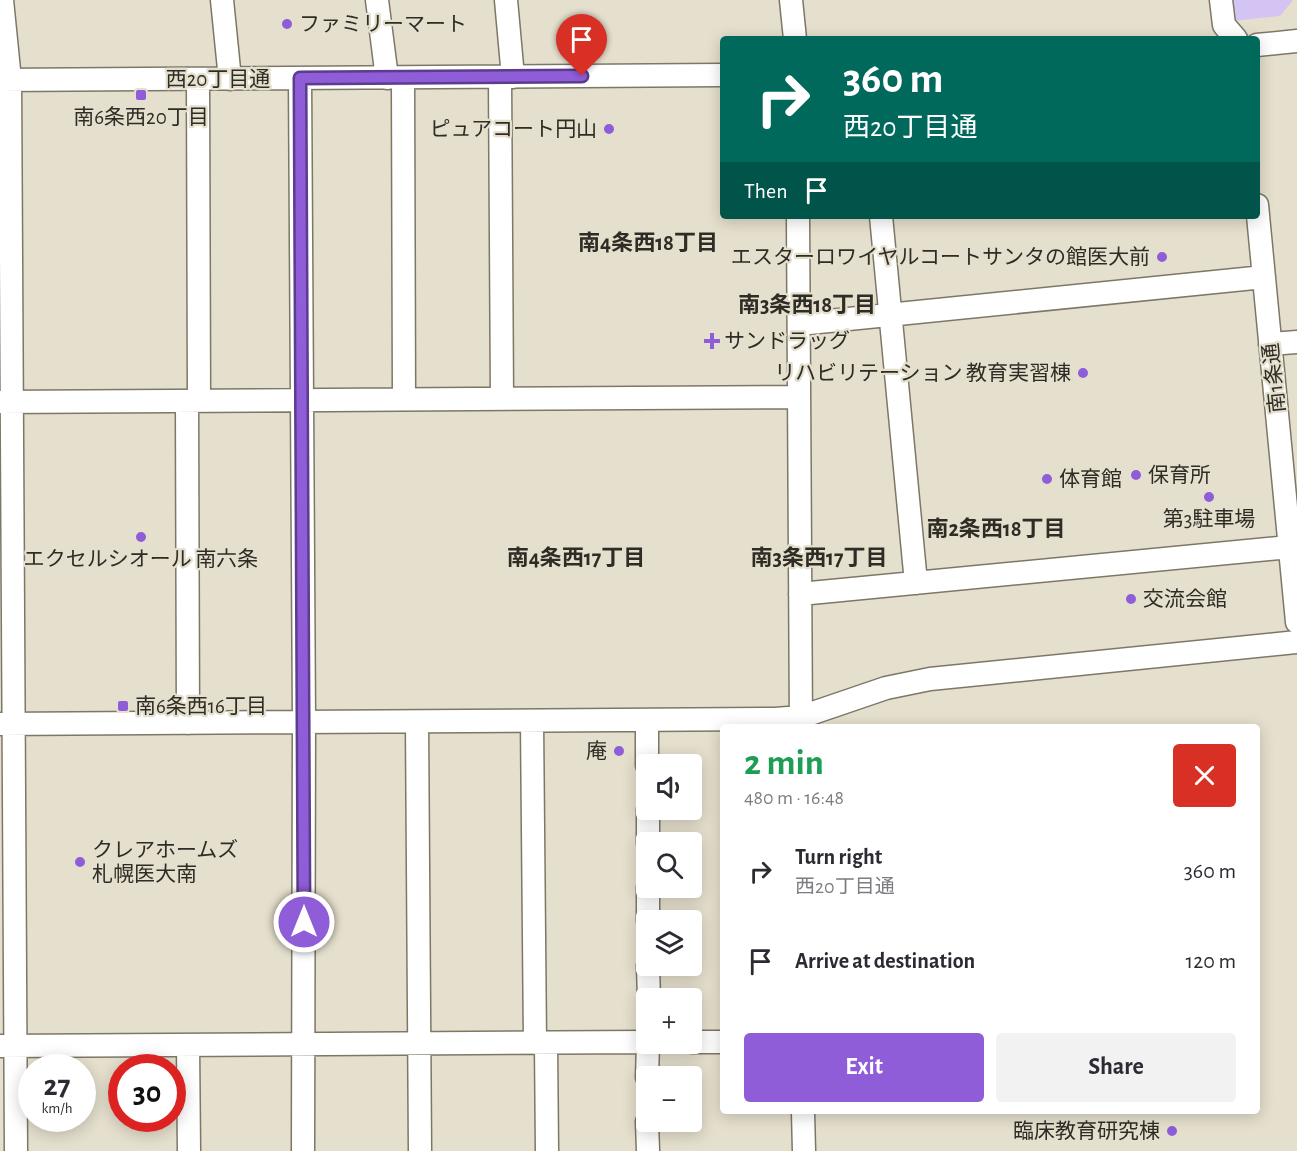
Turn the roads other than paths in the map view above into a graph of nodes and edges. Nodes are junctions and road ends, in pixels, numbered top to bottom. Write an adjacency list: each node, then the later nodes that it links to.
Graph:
1 (2, 0): 17 (street)
2 (222, 0): 16 (street)
3 (377, 0): 14 (street)
4 (506, 0): 12 (street)
5 (790, 0): 7 (street)
6 (1221, 0): 8 (street)
7 (795, 36)
8 (1233, 36)
9 (1297, 41): 10 (street)
10 (1260, 45)
11 (720, 75): 12 (street, 西20丁目通)
12 (507, 77): 14 (street, 西20丁目通); 29 (street)
13 (300, 78): 14 (street, 西20丁目通); 16 (street, 西20丁目通); 30 (street)
14 (395, 78): 28 (street)
15 (198, 79): 16 (street, 西20丁目通); 17 (street, 西20丁目通); 31 (street)
16 (230, 79)
17 (5, 80): 21 (street)
18 (798, 219): 24 (street)
19 (881, 219): 23 (street)
20 (1258, 219): 22 (street, 南1条通)
21 (5, 260): 32 (street)
22 (1264, 277): 23 (street); 26 (street, 南1条通)
23 (891, 315): 24 (street); 35 (street)
24 (799, 324): 27 (street)
25 (1297, 342): 26 (street)
26 (1270, 344): 33 (street, 南1条通)
27 (799, 397): 29 (street); 36 (street)
28 (404, 399): 29 (street); 30 (street)
29 (502, 399)
30 (301, 400): 31 (street); 41 (street)
31 (193, 401): 32 (street); 44 (street)
32 (6, 402): 34 (street)
33 (1292, 540): 35 (street); 37 (street, 南1条通)
34 (6, 563): 45 (street)
35 (915, 583): 36 (street)
36 (800, 594): 43 (street)
37 (1297, 622)
38 (1297, 642): 43 (street)
39 (647, 720): 40 (street); 43 (street); 46 (street)
40 (532, 721): 42 (street); 50 (street)
41 (304, 722): 42 (street); 44 (street); 52 (street)
42 (417, 722): 49 (street)
43 (801, 722)
44 (188, 723): 45 (street)
45 (7, 724): 54 (street)
46 (647, 754)
47 (702, 1042): 48 (street)
48 (720, 1042)
49 (421, 1043): 50 (street); 52 (street); 60 (street)
50 (540, 1043): 51 (street); 61 (street)
51 (636, 1043)
52 (305, 1044): 53 (street); 59 (street)
53 (188, 1045): 54 (street); 58 (street)
54 (8, 1046): 57 (street)
55 (803, 1114): 63 (street)
56 (647, 1132): 62 (street)
57 (16, 1151)
58 (189, 1151)
59 (303, 1151)
60 (420, 1151)
61 (547, 1151)
62 (648, 1151)
63 (804, 1151)

